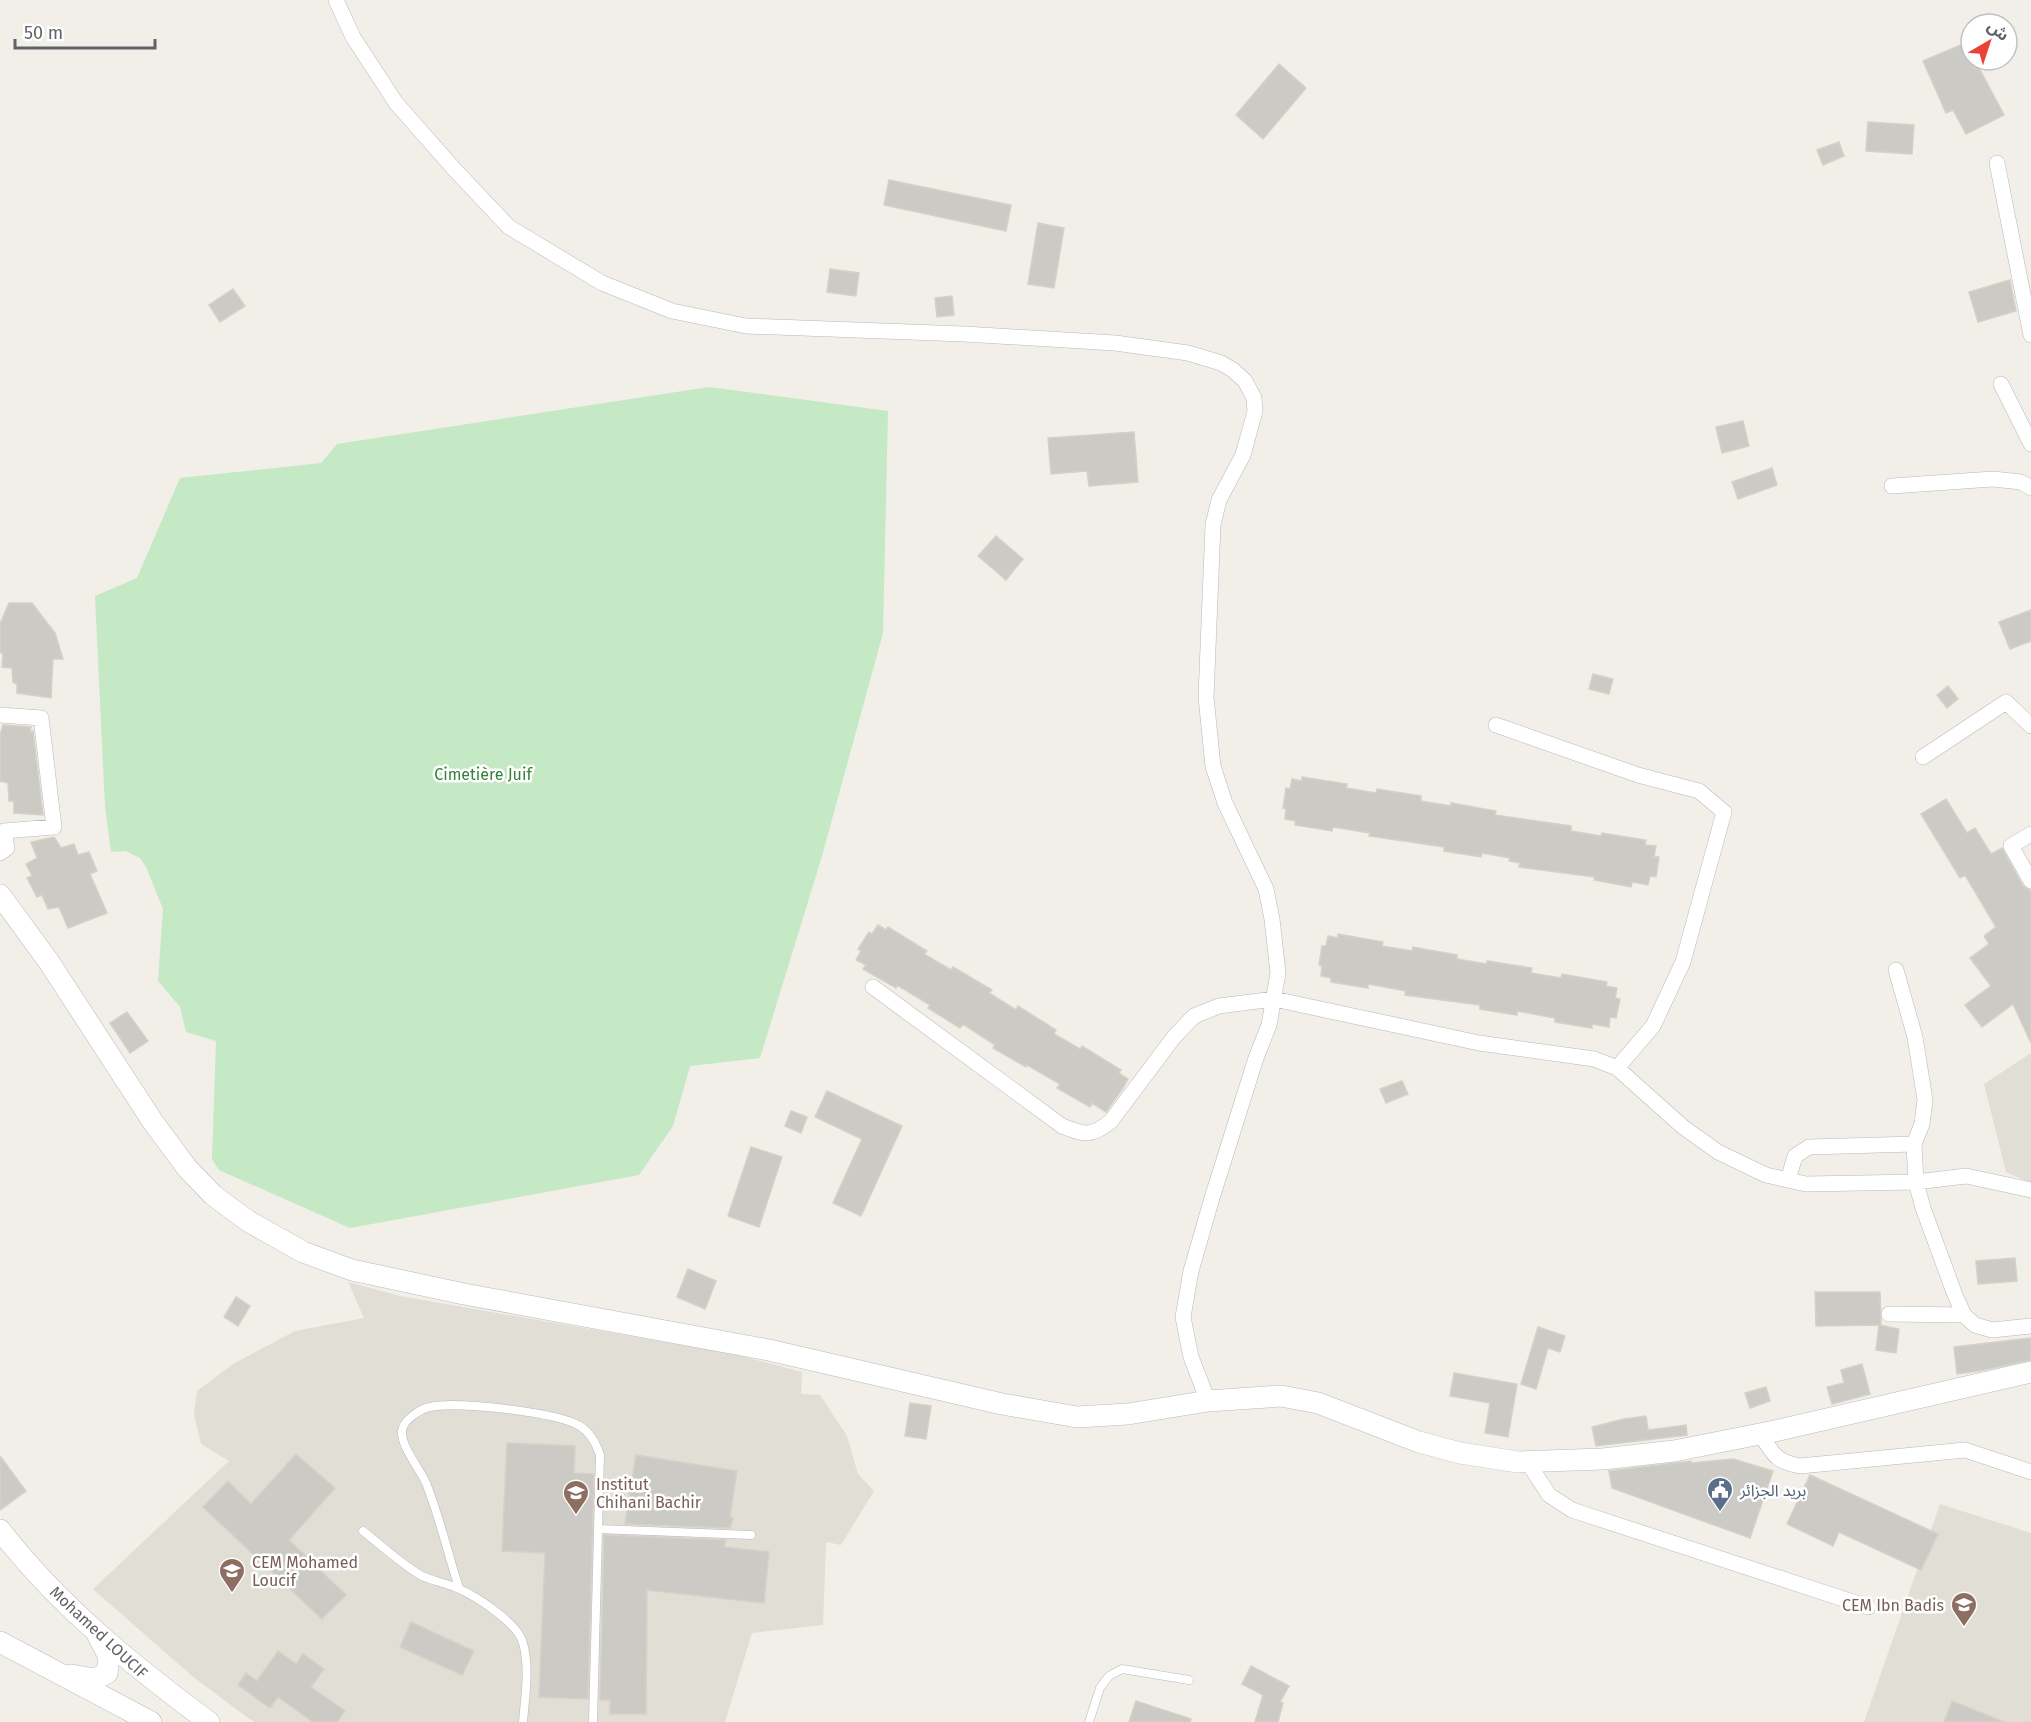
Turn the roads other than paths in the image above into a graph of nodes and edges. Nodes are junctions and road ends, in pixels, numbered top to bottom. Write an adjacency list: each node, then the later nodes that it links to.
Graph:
1 (336, 0): 18 (street)
2 (1997, 163): 3 (street)
3 (2031, 335)
4 (2001, 384): 5 (street)
5 (2031, 444)
6 (1892, 486): 7 (street)
7 (2031, 488)
8 (0, 715): 13 (street)
9 (1496, 725): 19 (street)
10 (2031, 726): 11 (street)
11 (1923, 757)
12 (2031, 834): 14 (street)
13 (0, 853)
14 (2031, 881)
15 (0, 895): 28 (main road)
16 (1896, 970): 20 (street)
17 (873, 987): 18 (street)
18 (1274, 999): 19 (street); 28 (street)
19 (1617, 1068): 21 (street)
20 (1914, 1144): 21 (street); 22 (street)
21 (1788, 1180): 22 (street)
22 (1916, 1182): 23 (street); 25 (street)
23 (2031, 1190)
24 (1889, 1314): 25 (street)
25 (1964, 1315): 26 (street)
26 (2031, 1326)
27 (2031, 1372): 29 (main road)
28 (1208, 1401): 30 (main road)
29 (1760, 1434): 30 (main road); 31 (street)
30 (1527, 1461): 37 (street)
31 (2031, 1472)
32 (598, 1529): 35 (lane); 36 (lane); 45 (lane)
33 (0, 1530): 38 (main road, Mohamed LOUCIF)
34 (363, 1531): 36 (lane)
35 (751, 1535)
36 (459, 1588): 44 (lane)
37 (1868, 1607)
38 (94, 1630): 40 (main road); 43 (main road, Mohamed LOUCIF)
39 (0, 1642): 40 (main road)
40 (59, 1673): 42 (main road)
41 (1189, 1680): 46 (lane)
42 (151, 1722)
43 (209, 1722)
44 (524, 1722)
45 (593, 1722)
46 (1089, 1722)

